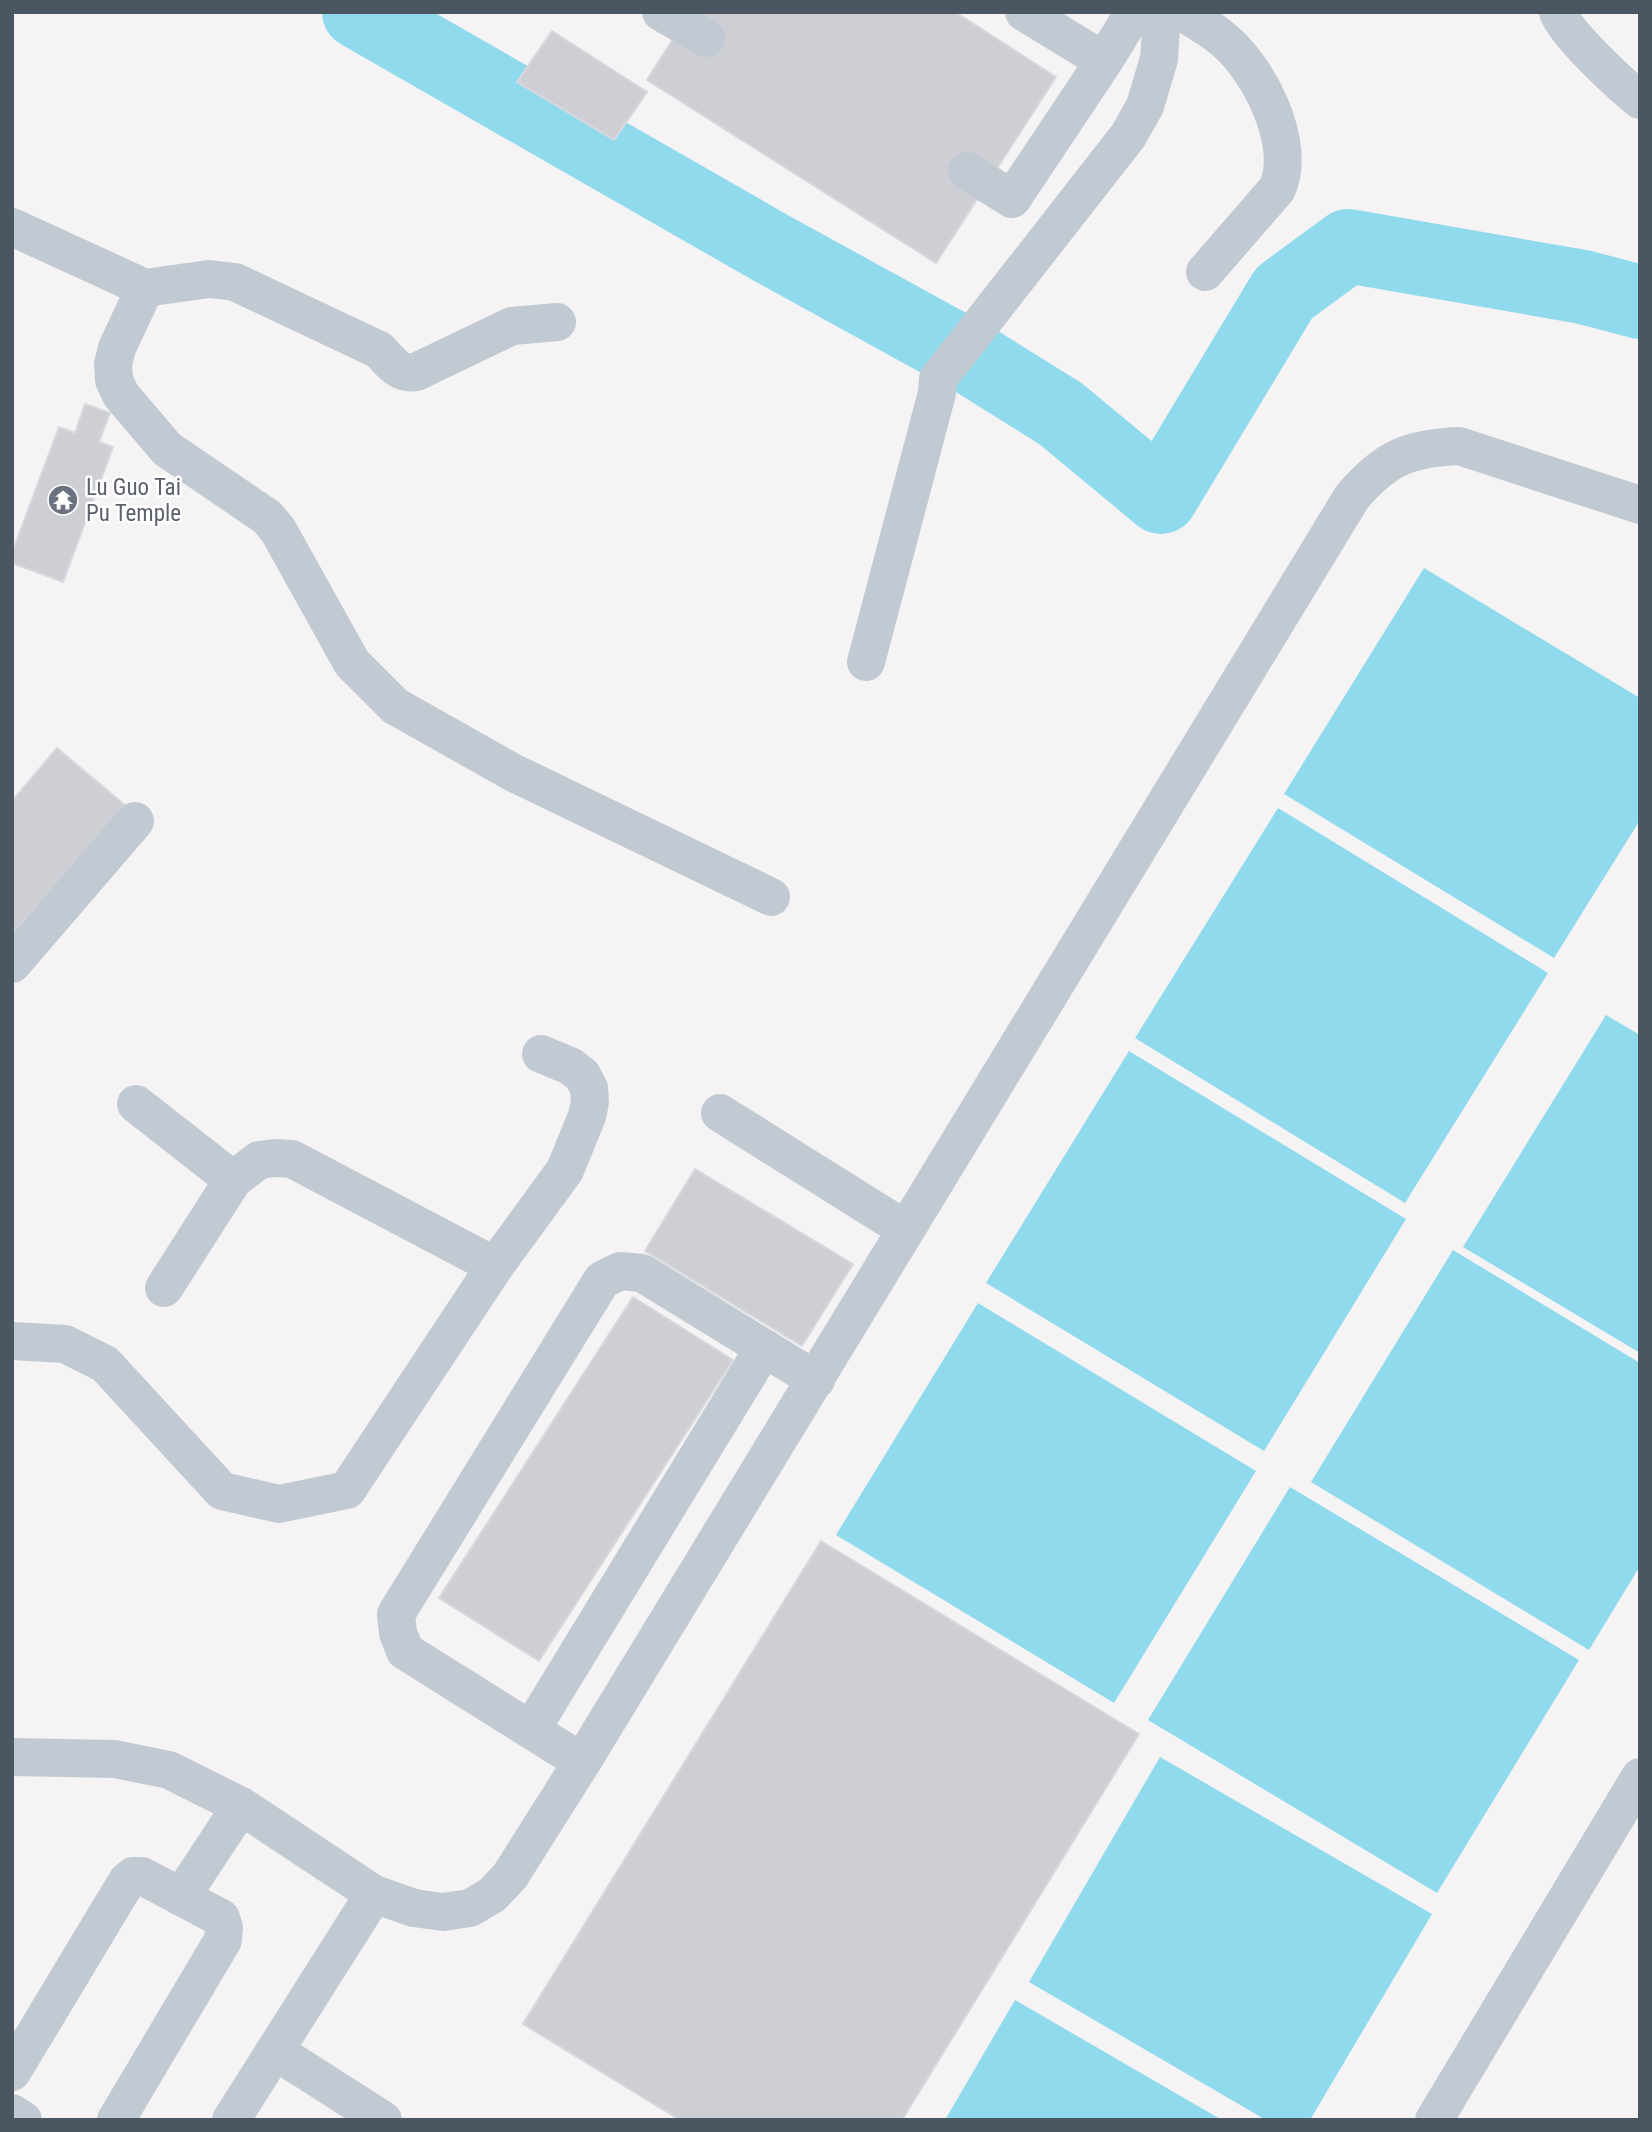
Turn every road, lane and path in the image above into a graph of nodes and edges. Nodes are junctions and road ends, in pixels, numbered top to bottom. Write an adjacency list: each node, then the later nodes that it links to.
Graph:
1 (661, 12): 7 (street)
2 (1024, 12): 8 (street)
3 (1134, 12): 8 (street)
4 (1162, 12): 16 (street)
5 (1182, 12): 12 (street)
6 (1558, 12): 9 (street)
7 (706, 38)
8 (1104, 61): 10 (street)
9 (1640, 100)
10 (967, 171)
11 (12, 227): 13 (street)
12 (1205, 272)
13 (145, 288): 14 (street); 18 (street)
14 (557, 321)
15 (1640, 505): 24 (street)
16 (866, 662)
17 (135, 821): 19 (street)
18 (771, 897)
19 (12, 964)
20 (541, 1054): 25 (street)
21 (136, 1104): 23 (street)
22 (720, 1112): 24 (street)
23 (233, 1180): 25 (street); 26 (street)
24 (905, 1229): 29 (street)
25 (495, 1266): 27 (street)
26 (164, 1288)
27 (12, 1341)
28 (764, 1348): 29 (street); 30 (street); 32 (street)
29 (816, 1380): 31 (street)
30 (637, 1555): 31 (street); 32 (street)
31 (690, 1587): 34 (street)
32 (531, 1730): 34 (street)
33 (12, 1757): 36 (street)
34 (582, 1762): 37 (street)
35 (1640, 1777): 46 (street)
36 (241, 1806): 37 (street); 38 (street)
37 (374, 1894): 39 (street)
38 (181, 1897): 40 (street); 43 (street)
39 (275, 2051): 44 (street); 45 (street)
40 (12, 2073)
41 (12, 2113): 42 (street)
42 (23, 2120)
43 (116, 2120)
44 (232, 2120)
45 (383, 2120)
46 (1434, 2120)

